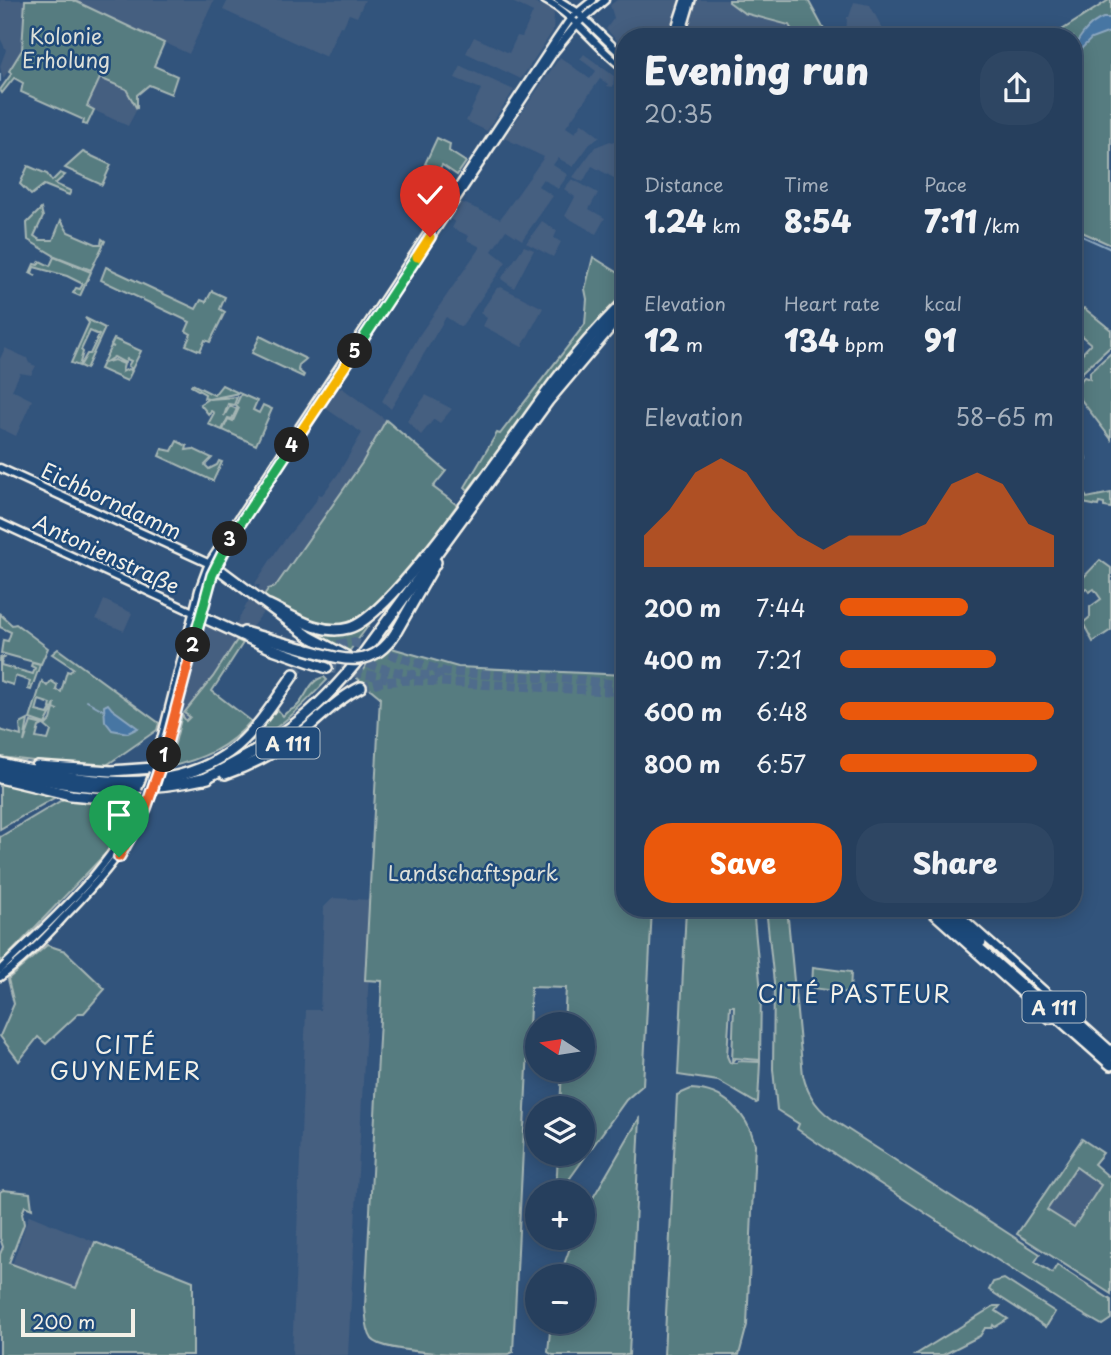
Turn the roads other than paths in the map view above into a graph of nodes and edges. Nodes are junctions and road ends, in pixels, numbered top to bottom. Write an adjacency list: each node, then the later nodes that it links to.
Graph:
1 (545, 0): 6 (main road)
2 (593, 0): 7 (main road)
3 (605, 0): 9 (main road)
4 (685, 0): 8 (main road)
5 (691, 0): 8 (main road)
6 (560, 4): 7 (main road); 10 (main road)
7 (577, 12): 9 (main road); 10 (main road)
8 (683, 13): 11 (main road); 12 (main road)
9 (583, 18): 10 (main road); 13 (main road)
10 (574, 22): 14 (main road); 15 (main road); 15 (main road)
11 (677, 28)
12 (681, 28)
13 (616, 50)
14 (616, 62)
15 (452, 200): 21 (main road)
16 (616, 311): 22 (highway)
17 (616, 321): 20 (highway)
18 (0, 468): 21 (main road, Eichborndamm)
19 (0, 523): 23 (main road, Antonienstraße)
20 (441, 547): 24 (highway, bridge); 32 (highway)
21 (212, 565): 22 (highway); 23 (main road)
22 (269, 606): 25 (highway)
23 (197, 614): 24 (highway); 30 (main road)
24 (232, 630): 26 (highway)
25 (346, 656)
26 (327, 668)
27 (294, 674): 29 (highway, A 111)
28 (361, 687): 32 (highway, A 111)
29 (1, 766): 30 (highway); 32 (highway, A 111)
30 (156, 771): 33 (main road, bridge)
31 (0, 778): 33 (highway)
32 (204, 779)
33 (145, 802): 38 (main road); 39 (main road)
34 (936, 917): 40 (main road)
35 (944, 917): 41 (highway, A 111)
36 (953, 917): 43 (highway, A 111)
37 (962, 917): 42 (main road)
38 (0, 970)
39 (0, 977)
40 (1033, 1004): 41 (highway)
41 (1060, 1022): 44 (highway, A 111)
42 (1111, 1050)
43 (1111, 1056)
44 (1111, 1065)

